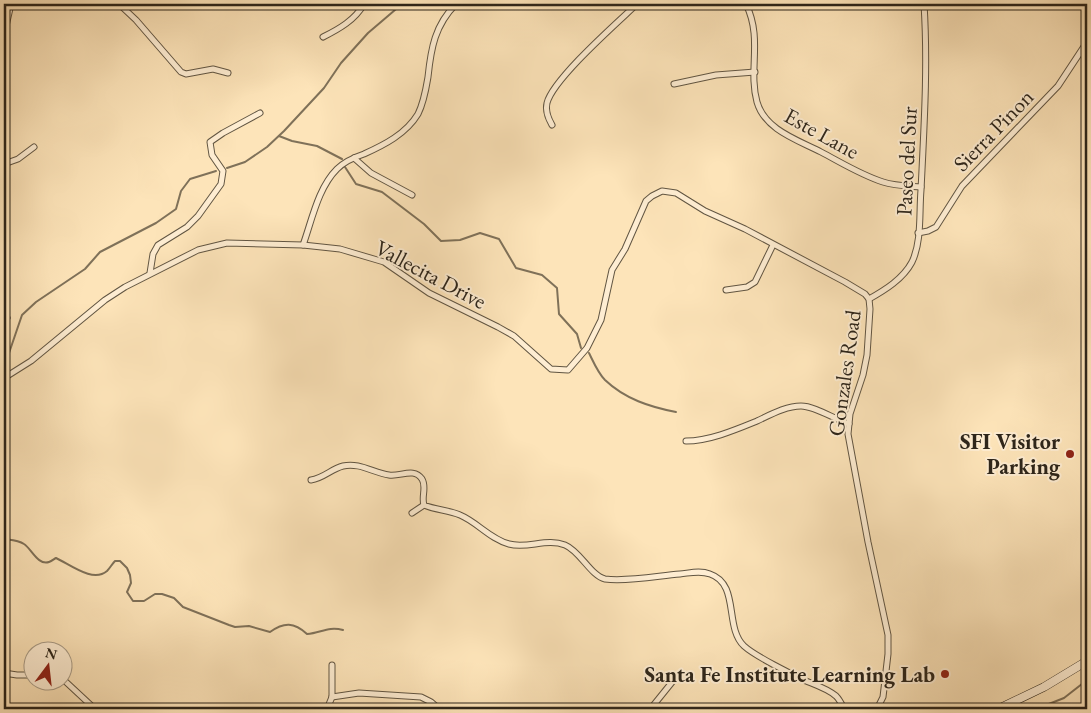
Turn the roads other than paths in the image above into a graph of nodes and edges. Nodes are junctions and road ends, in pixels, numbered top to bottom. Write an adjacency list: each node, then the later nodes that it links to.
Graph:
1 (12, 4): 8 (street)
2 (119, 4): 12 (street)
3 (364, 4): 9 (street)
4 (456, 4): 17 (street)
5 (637, 4): 15 (street)
6 (746, 4): 11 (street, Este Lane)
7 (924, 4): 19 (street, Paseo del Sur)
8 (4, 35)
9 (323, 37)
10 (1087, 42): 21 (street, Sierra Pinon)
11 (755, 72): 13 (street); 19 (street, Este Lane)
12 (228, 73)
13 (674, 84)
14 (260, 113): 24 (street)
15 (552, 125)
16 (34, 147): 18 (street)
17 (354, 158): 20 (street); 22 (street)
18 (4, 164)
19 (921, 187): 21 (street, Paseo del Sur)
20 (412, 195)
21 (918, 233): 26 (street, Paseo del Sur)
22 (303, 245): 24 (street, Vallecita Drive); 28 (street, Vallecita Drive)
23 (773, 245): 25 (street); 26 (street, Gonzales Road); 28 (street, Gonzales Road)
24 (150, 273): 30 (street, Vallecita Drive)
25 (726, 290)
26 (869, 299): 31 (street, Gonzales Road)
27 (7, 318): 29 (street)
28 (601, 320)
29 (4, 324)
30 (4, 378)
31 (848, 424): 32 (street); 48 (street, Gonzales Road)
32 (686, 441)
33 (312, 480): 34 (street)
34 (424, 505): 35 (street); 47 (street)
35 (412, 513)
36 (1087, 661): 49 (main road)
37 (332, 665): 42 (street)
38 (4, 673): 39 (street)
39 (22, 675)
40 (673, 681): 46 (street)
41 (72, 688): 43 (street)
42 (332, 697): 44 (street); 45 (street)
43 (95, 709)
44 (327, 709)
45 (439, 709)
46 (653, 709)
47 (844, 709)
48 (877, 709)
49 (998, 709)

